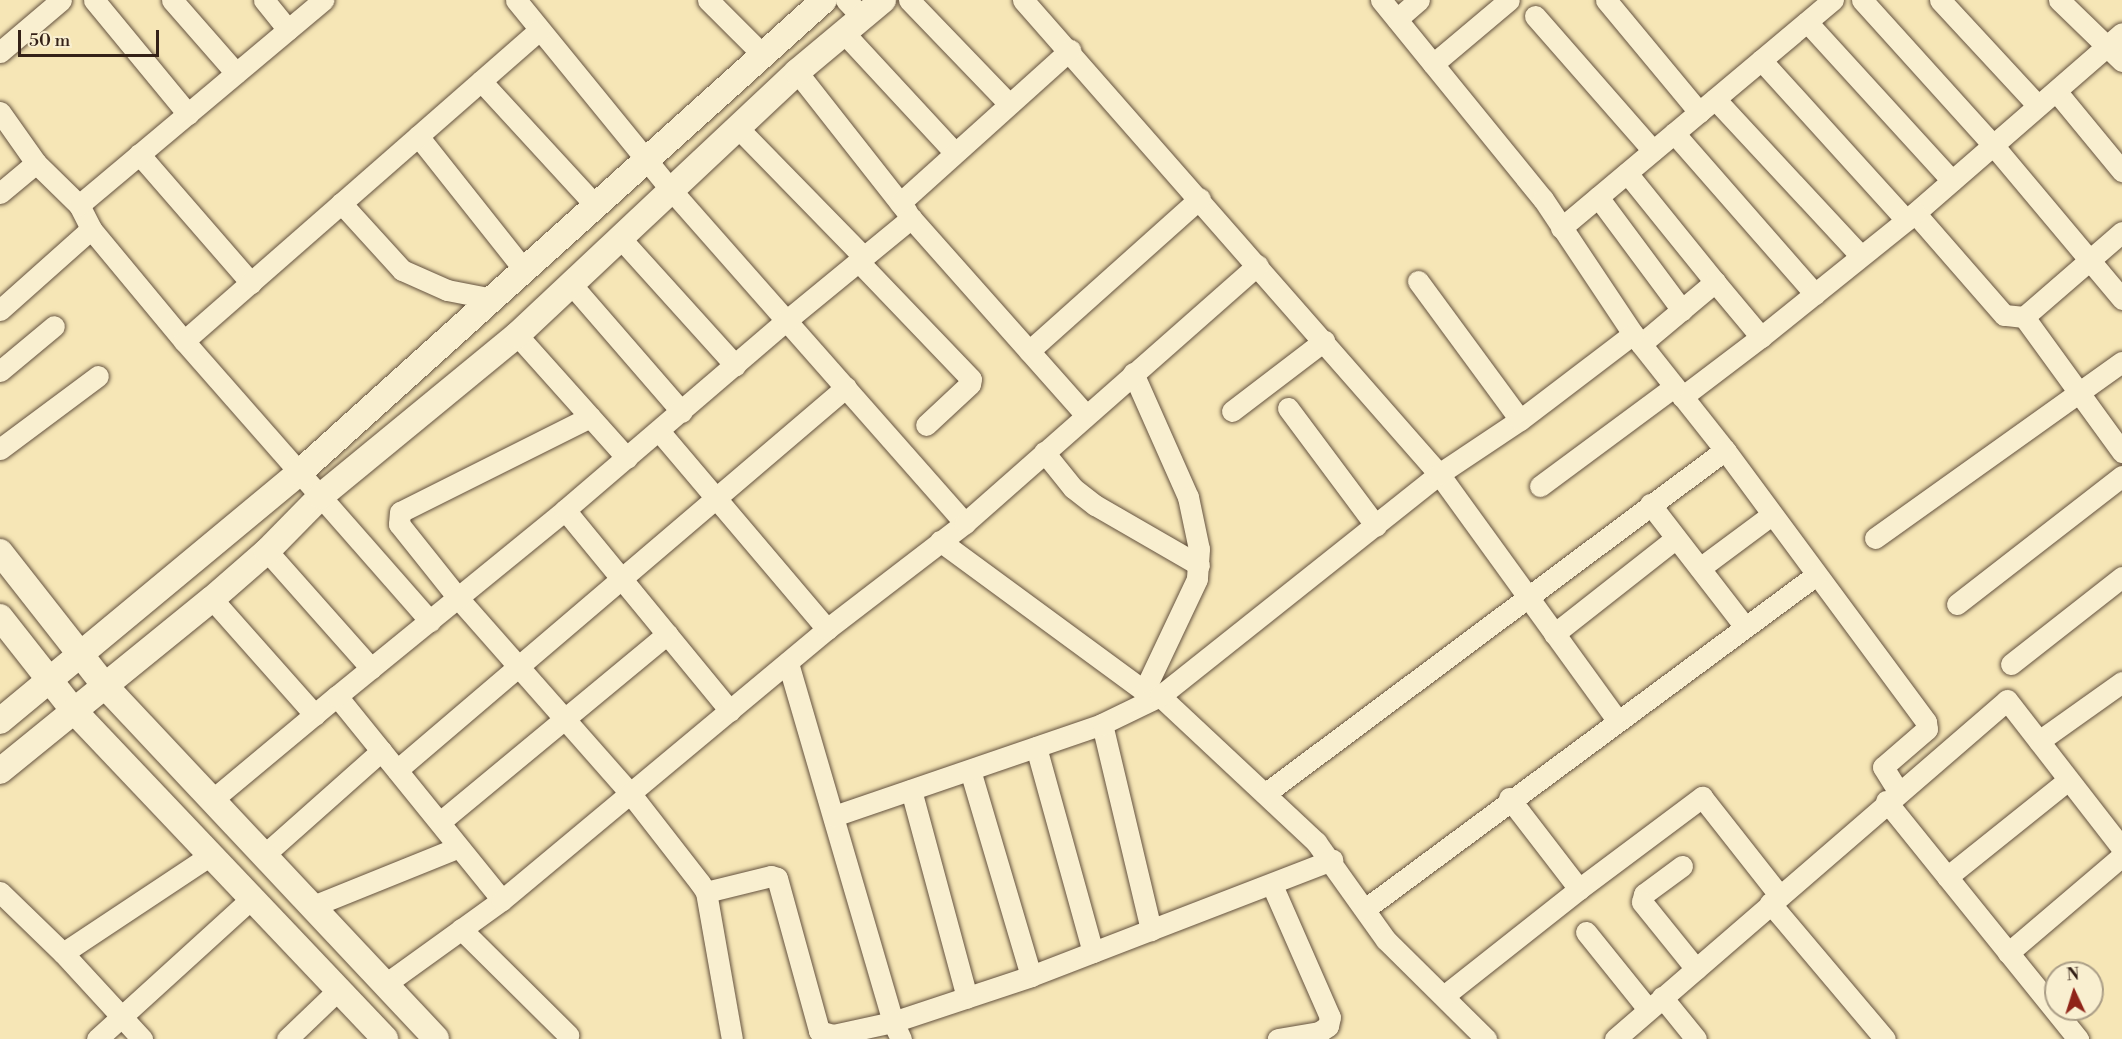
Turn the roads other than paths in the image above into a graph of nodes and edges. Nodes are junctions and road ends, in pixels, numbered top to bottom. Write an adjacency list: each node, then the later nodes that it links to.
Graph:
1 (61, 0): 28 (street)
2 (94, 0): 42 (street)
3 (172, 0): 34 (street)
4 (264, 0): 24 (street)
5 (323, 0): 24 (street)
6 (516, 0): 25 (street)
7 (708, 0): 29 (street)
8 (824, 0): 29 (street)
9 (883, 0): 21 (street)
10 (909, 0): 38 (street)
11 (1023, 0): 27 (street)
12 (1381, 0): 22 (street)
13 (1419, 0): 22 (street)
14 (1509, 0): 32 (street)
15 (1606, 0): 41 (street)
16 (1862, 0): 46 (street)
17 (1940, 0): 39 (street)
18 (2059, 0): 26 (street)
19 (1829, 1): 23 (street)
20 (1535, 16): 47 (street)
21 (851, 17): 33 (street); 48 (street)
22 (1397, 19): 32 (street)
23 (1807, 22): 30 (street); 54 (street)
24 (288, 30): 34 (street)
25 (539, 30): 35 (street); 50 (street)
26 (2115, 40): 31 (street); 36 (street)
27 (1070, 50): 38 (street); 58 (street)
28 (0, 52)
29 (763, 55): 50 (street)
30 (1761, 60): 37 (street); 63 (street)
31 (2122, 61)
32 (1433, 64): 64 (street)
33 (797, 72): 43 (street); 62 (street)
34 (236, 73): 42 (street)
35 (481, 81): 45 (street); 61 (street)
36 (2056, 91): 39 (street); 52 (street)
37 (1715, 99): 41 (street); 68 (street)
38 (1009, 104): 48 (street)
39 (2038, 106): 46 (street)
40 (0, 112): 51 (street)
41 (1699, 112): 44 (street)
42 (188, 114): 49 (street)
43 (738, 128): 55 (street); 70 (street)
44 (1674, 133): 47 (street); 77 (street)
45 (418, 136): 59 (street); 72 (street)
46 (1993, 145): 54 (street); 69 (street)
47 (1653, 152): 53 (street)
48 (955, 153): 62 (street)
49 (139, 154): 60 (street); 75 (street)
50 (645, 159): 55 (street); 61 (street)
51 (36, 162): 56 (street); 60 (street)
52 (2122, 171)
53 (1627, 173): 57 (street); 74 (street)
54 (1952, 181): 63 (street)
55 (672, 191): 67 (street); 83 (street)
56 (0, 193)
57 (1599, 196): 64 (street); 81 (street)
58 (1200, 198): 71 (street); 90 (street)
59 (341, 203): 75 (street); 78 (street)
60 (79, 205): 65 (street)
61 (595, 205): 72 (street)
62 (906, 210): 70 (street); 90 (street)
63 (1911, 216): 68 (street); 82 (street)
64 (1561, 228): 87 (street)
65 (91, 229): 80 (street); 88 (street)
66 (2122, 232): 69 (street)
67 (622, 240): 76 (street); 92 (street)
68 (1861, 256): 77 (street)
69 (2091, 257): 79 (street); 82 (street)
70 (861, 259): 83 (street); 105 (street)
71 (1258, 265): 89 (street); 94 (street)
72 (525, 271): 78 (street)
73 (1418, 281): 104 (street)
74 (1715, 282): 81 (street); 86 (street)
75 (251, 283): 88 (street)
76 (571, 284): 85 (street); 101 (street)
77 (1815, 294): 86 (street)
78 (493, 299): 112 (street)
79 (2122, 299)
80 (0, 309)
81 (1682, 310): 87 (street)
82 (2024, 317): 98 (street)
83 (787, 320): 92 (street); 96 (street)
84 (54, 326): 93 (street)
85 (517, 335): 103 (street); 116 (street)
86 (1761, 337): 97 (street)
87 (1637, 339): 97 (street); 104 (street)
88 (184, 341): 112 (street)
89 (1324, 341): 100 (street); 113 (street)
90 (1029, 351): 102 (street)
91 (2122, 362): 98 (street)
92 (735, 365): 101 (street)
93 (0, 371)
94 (1133, 373): 102 (street); 129 (street)
95 (98, 376): 107 (street)
96 (846, 387): 117 (street); 121 (street)
97 (1678, 392): 108 (street); 115 (street)
98 (2080, 393): 110 (street); 125 (street)
99 (1288, 408): 122 (street)
100 (1232, 411)
101 (682, 412): 106 (street)
102 (1085, 414): 109 (street)
103 (590, 417): 111 (street); 135 (street)
104 (1520, 420): 113 (street)
105 (926, 425)
106 (659, 431): 111 (street); 117 (street)
107 (0, 448)
108 (1725, 450): 118 (street); 120 (street)
109 (1044, 452): 121 (street); 129 (street)
110 (2122, 452)
111 (627, 458): 119 (street)
112 (300, 472): 116 (street); 123 (street)
113 (1439, 474): 122 (street); 134 (street)
114 (2122, 476): 137 (street)
115 (1540, 486)
116 (321, 496): 128 (street); 139 (street)
117 (717, 500): 133 (street); 141 (street)
118 (1650, 504): 124 (street); 134 (street)
119 (565, 510): 133 (street); 135 (street)
120 (1770, 516): 130 (street); 131 (street)
121 (965, 523): 126 (street)
122 (1376, 526): 152 (street)
123 (223, 536): 128 (street); 144 (street)
124 (1677, 538): 130 (street); 143 (street)
125 (1875, 538)
126 (940, 541): 141 (street); 152 (street)
127 (0, 552): 144 (street)
128 (259, 558): 136 (street); 148 (street)
129 (1199, 565): 152 (street)
130 (1700, 568): 140 (street)
131 (1816, 575): 140 (street); 171 (street)
132 (2122, 577): 146 (street)
133 (621, 578): 142 (street); 147 (street)
134 (1524, 596): 143 (street); 169 (street)
135 (458, 598): 139 (street); 147 (street)
136 (212, 599): 151 (street); 156 (street)
137 (1957, 604)
138 (0, 617): 149 (street)
139 (430, 621): 148 (street)
140 (1745, 627): 158 (street)
141 (827, 629): 145 (street)
142 (667, 634): 155 (street); 157 (street)
143 (1554, 634): 158 (street)
144 (80, 655): 149 (street); 151 (street)
145 (788, 663): 155 (street); 174 (street)
146 (2011, 664)
147 (518, 666): 157 (street); 164 (street)
148 (371, 668): 153 (street)
149 (50, 680): 154 (street); 159 (street)
150 (2122, 682): 161 (street)
151 (106, 687): 154 (street); 173 (street)
152 (1152, 693): 160 (street); 169 (street)
153 (336, 696): 156 (street); 163 (street)
154 (74, 711): 166 (street); 179 (street)
155 (730, 711): 170 (street)
156 (315, 715): 173 (street)
157 (564, 718): 170 (street); 175 (street)
158 (1617, 720): 172 (street)
159 (0, 721)
160 (1102, 724): 162 (street); 194 (street)
161 (2039, 741): 167 (street); 171 (street)
162 (1036, 747): 165 (street); 196 (street)
163 (381, 751): 164 (street); 178 (street)
164 (397, 770): 175 (street)
165 (970, 770): 168 (street); 200 (street)
166 (0, 771)
167 (2068, 780): 177 (street); 183 (street)
168 (911, 790): 174 (street); 204 (street)
169 (1266, 792): 181 (street)
170 (630, 793): 187 (street); 190 (street)
171 (1892, 796): 183 (street); 188 (street)
172 (1509, 798): 185 (street); 192 (street)
173 (212, 800): 178 (street)
174 (834, 816): 207 (street)
175 (440, 822): 176 (street)
176 (459, 847): 190 (street); 191 (street)
177 (2122, 848)
178 (264, 855): 191 (street)
179 (209, 856): 189 (street); 197 (street)
180 (2122, 856): 198 (street)
181 (1332, 860): 184 (street); 192 (street)
182 (1682, 866): 199 (street)
183 (1947, 877): 198 (street)
184 (1272, 885): 194 (street); 215 (street)
185 (1579, 888): 188 (street); 203 (street)
186 (0, 892): 197 (street)
187 (706, 892): 207 (street); 214 (street)
188 (1774, 899): 199 (street); 219 (street)
189 (250, 900): 202 (street); 206 (street)
190 (502, 900): 193 (street)
191 (313, 906): 201 (street)
192 (1365, 909): 203 (street)
193 (461, 929): 201 (street); 208 (street)
194 (1151, 930): 196 (street)
195 (1586, 932): 205 (street)
196 (1093, 952): 200 (street)
197 (63, 953): 206 (street)
198 (2008, 953): 220 (street)
199 (1696, 969): 205 (street)
200 (1031, 976): 204 (street)
201 (384, 985): 213 (street)
202 (337, 991): 209 (street); 212 (street)
203 (1445, 995): 216 (street)
204 (967, 998): 207 (street)
205 (1655, 1004): 217 (street); 218 (street)
206 (122, 1017): 210 (street); 211 (street)
207 (897, 1031)
208 (568, 1035)
209 (380, 1037)
210 (97, 1039)
211 (142, 1039)
212 (287, 1039)
213 (436, 1039)
214 (732, 1039)
215 (1278, 1039)
216 (1486, 1039)
217 (1615, 1039)
218 (1696, 1039)
219 (1885, 1039)
220 (2078, 1039)

